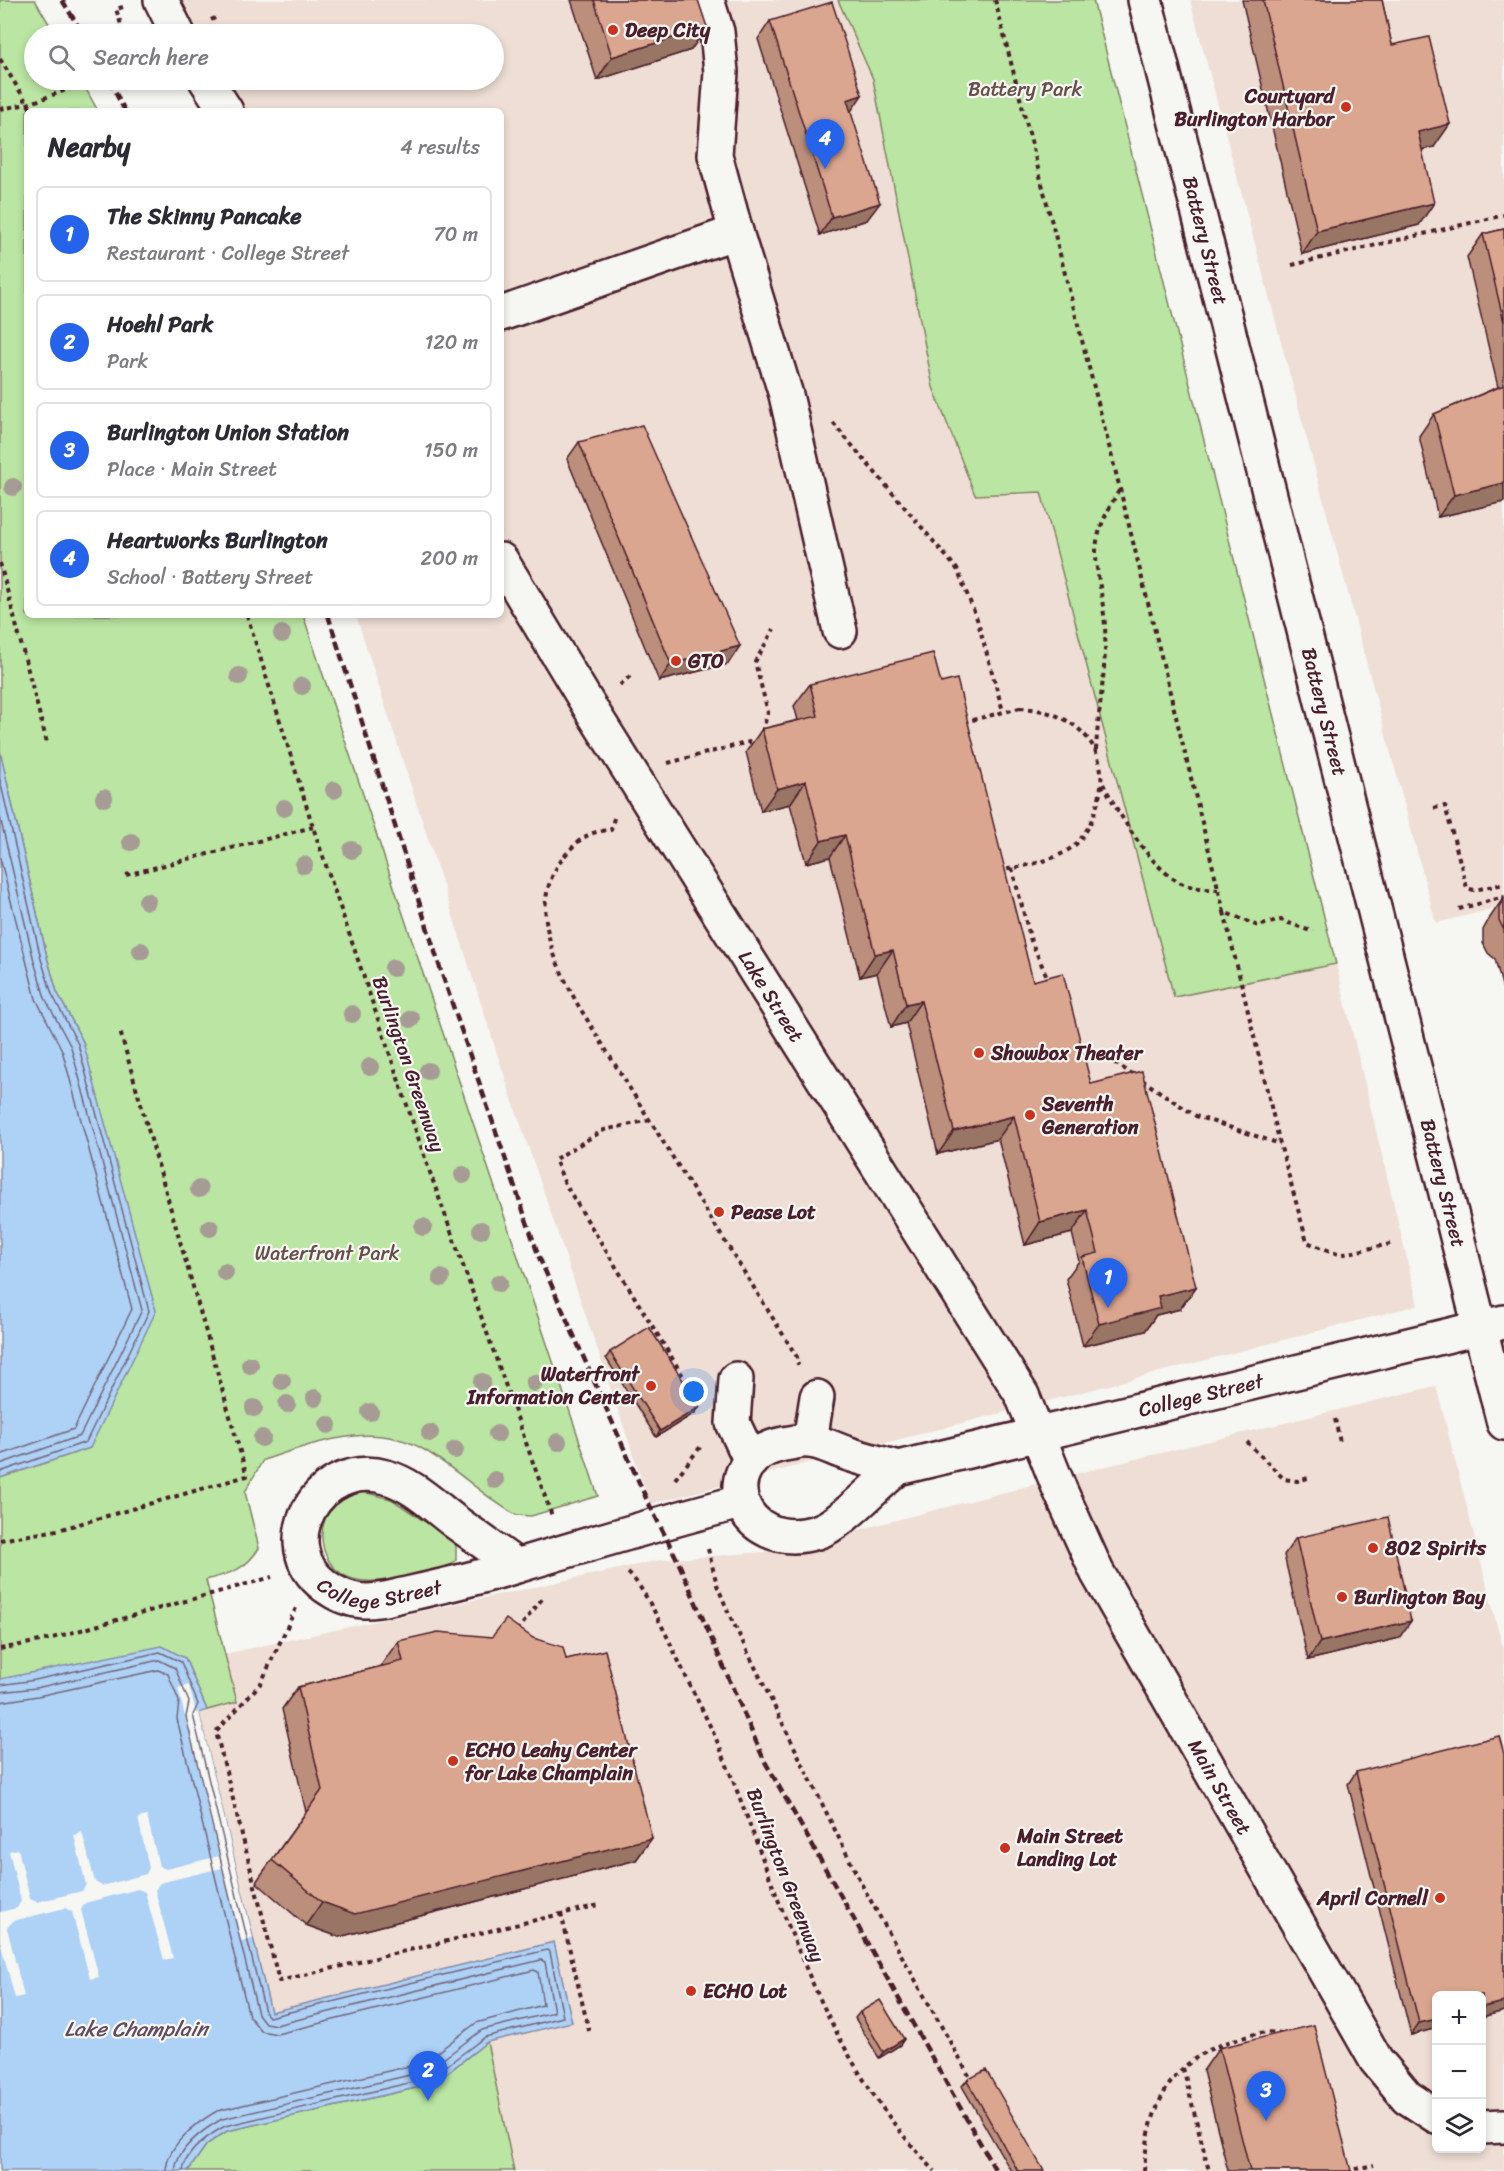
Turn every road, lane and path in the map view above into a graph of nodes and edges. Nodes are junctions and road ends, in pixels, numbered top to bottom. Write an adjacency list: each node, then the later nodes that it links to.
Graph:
1 (160, 0): 5 (street)
2 (706, 0): 14 (street)
3 (995, 0): 18 (path)
4 (1145, 0): 48 (street, Battery Street)
5 (173, 24)
6 (0, 59): 9 (path)
7 (66, 90): 9 (path)
8 (212, 90): 11 (street)
9 (28, 104): 10 (path); 12 (path)
10 (30, 108)
11 (224, 108)
12 (0, 109)
13 (1504, 215): 15 (path)
14 (736, 232): 16 (street); 17 (street)
15 (1292, 265)
16 (504, 313)
17 (786, 395): 23 (street); 26 (path)
18 (1120, 489): 28 (path); 37 (path)
19 (0, 563): 27 (path)
20 (504, 565): 25 (street, Lake Street)
21 (248, 618): 33 (path, Burlington Greenway)
22 (774, 629): 29 (path)
23 (840, 631)
24 (631, 675): 25 (path)
25 (592, 711): 29 (street, Lake Street)
26 (1003, 711): 28 (path); 34 (path)
27 (47, 743)
28 (1096, 751): 30 (path)
29 (633, 774): 54 (street, Lake Street)
30 (1102, 783): 34 (path); 37 (path)
31 (1434, 808): 36 (path)
32 (610, 809): 45 (path)
33 (313, 827): 35 (path); 64 (path, Burlington Greenway)
34 (1012, 868): 42 (path)
35 (126, 875)
36 (1504, 884)
37 (1218, 890): 40 (path)
38 (1504, 897): 39 (path)
39 (1459, 909)
40 (1224, 912): 41 (path); 46 (path)
41 (1313, 932)
42 (1054, 992)
43 (120, 1031): 65 (path)
44 (1074, 1039): 46 (path)
45 (650, 1120): 50 (path); 51 (path)
46 (1280, 1144): 47 (path)
47 (1390, 1244)
48 (1492, 1325): 53 (street, Battery Street); 54 (street, College Street)
49 (736, 1379): 59 (street)
50 (808, 1385): 56 (street)
51 (699, 1406)
52 (1335, 1419): 58 (path)
53 (1504, 1423)
54 (1038, 1434): 60 (street, College Street); 80 (street, Main Street)
55 (708, 1437): 62 (path)
56 (810, 1441): 59 (street); 60 (street)
57 (1247, 1442): 61 (path)
58 (1340, 1442)
59 (750, 1461): 63 (street)
60 (898, 1468): 63 (street, College Street)
61 (1311, 1477)
62 (669, 1486)
63 (740, 1502): 67 (street, College Street)
64 (553, 1520)
65 (0, 1540)
66 (708, 1548): 79 (path)
67 (517, 1566): 67 (street, College Street)
68 (279, 1575): 73 (path)
69 (630, 1575): 84 (path, Burlington Greenway)
70 (542, 1598): 72 (path)
71 (298, 1605): 75 (path)
72 (516, 1633)
73 (0, 1649)
74 (599, 1905): 75 (path)
75 (561, 1913): 76 (path)
76 (589, 2031)
77 (1290, 2038): 78 (path)
78 (1183, 2067): 85 (path); 86 (path)
79 (972, 2081)
80 (1432, 2113)
81 (1504, 2126): 82 (street)
82 (1486, 2127)
83 (1374, 2165): 87 (path)
84 (935, 2171)
85 (1144, 2171)
86 (1209, 2171)
87 (1346, 2171)

